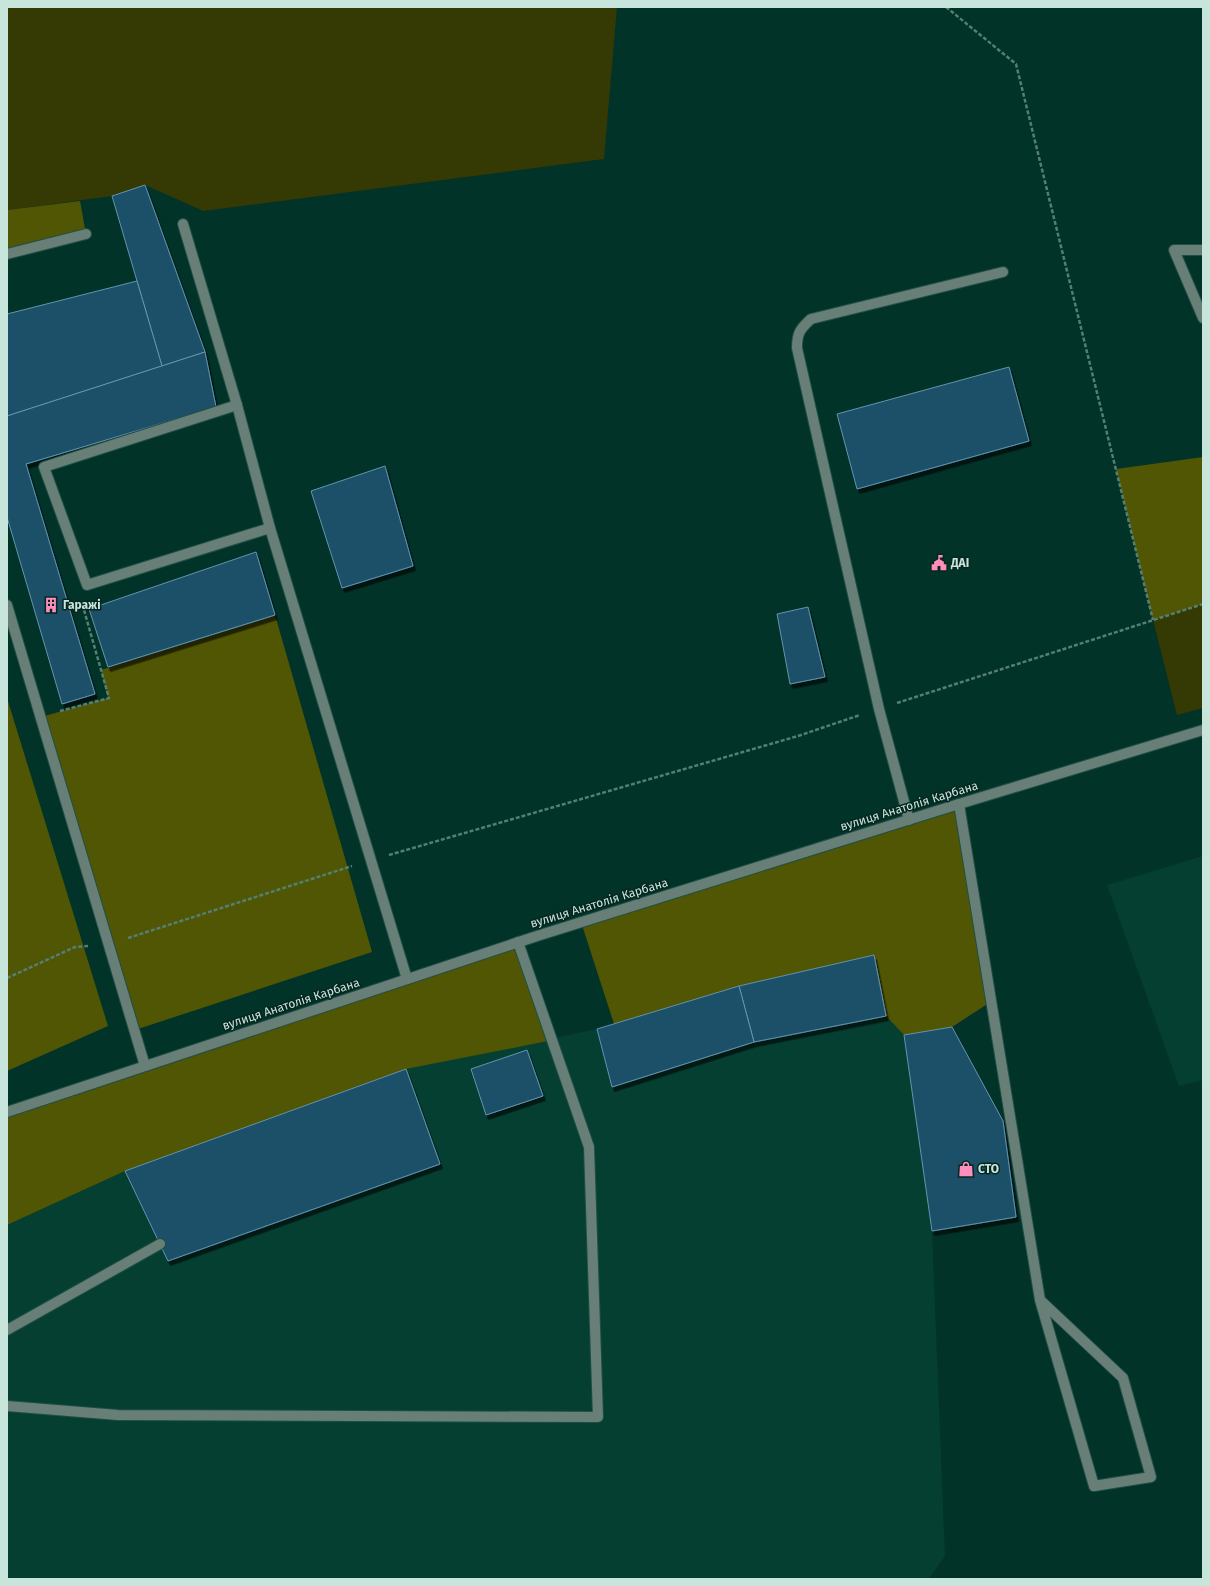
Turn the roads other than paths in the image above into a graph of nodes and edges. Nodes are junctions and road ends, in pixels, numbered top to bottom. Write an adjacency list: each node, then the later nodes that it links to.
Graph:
1 (183, 224): 7 (street)
2 (86, 234): 4 (street)
3 (1203, 250): 6 (street)
4 (7, 254)
5 (1003, 272): 12 (street)
6 (1203, 318)
7 (237, 405): 8 (street); 8 (street)
8 (270, 528): 14 (street)
9 (7, 605): 15 (street)
10 (1203, 730): 11 (street, вулиця Анатолія Карбана)
11 (959, 804): 12 (street, вулиця Анатолія Карбана); 18 (street)
12 (909, 820): 13 (street, вулиця Анатолія Карбана)
13 (518, 942): 14 (street, вулиця Анатолія Карбана); 20 (street)
14 (407, 979): 15 (street, вулиця Анатолія Карбана)
15 (145, 1066): 16 (street, вулиця Анатолія Карбана)
16 (7, 1112)
17 (160, 1244): 19 (street)
18 (1040, 1300): 18 (street)
19 (7, 1330)
20 (7, 1406)

